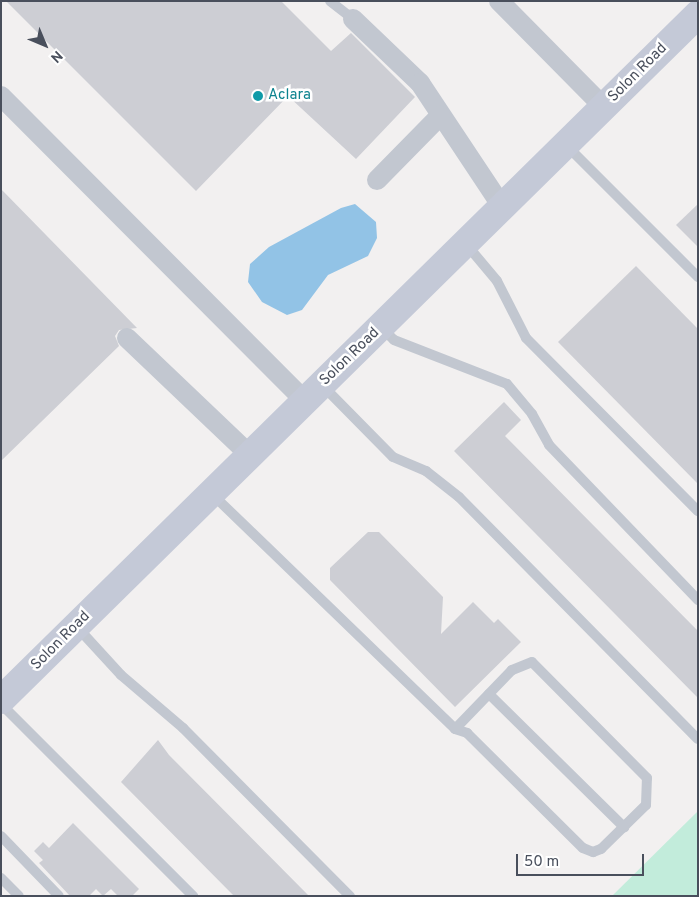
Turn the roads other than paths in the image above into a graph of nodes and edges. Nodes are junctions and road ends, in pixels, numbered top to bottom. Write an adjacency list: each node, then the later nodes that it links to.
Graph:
1 (330, 1): 4 (lane)
2 (499, 1): 6 (street)
3 (698, 14): 6 (street, Solon Road)
4 (353, 19): 7 (street)
5 (1, 96): 15 (street)
6 (604, 107): 8 (street, Solon Road)
7 (440, 116): 9 (street); 10 (street)
8 (565, 145): 10 (street, Solon Road); 12 (lane)
9 (377, 180)
10 (501, 205): 11 (street, Solon Road)
11 (465, 243): 13 (street, Solon Road); 18 (lane)
12 (698, 277)
13 (380, 327): 15 (street, Solon Road); 19 (lane)
14 (127, 338): 16 (street)
15 (313, 393): 16 (street, Solon Road); 25 (lane)
16 (250, 455): 17 (street, Solon Road)
17 (211, 493): 20 (street, Solon Road); 24 (lane)
18 (698, 511)
19 (698, 600)
20 (76, 626): 22 (street, Solon Road); 32 (lane)
21 (489, 694): 24 (lane); 26 (lane); 26 (lane)
22 (1, 700)
23 (1, 704): 31 (lane)
24 (455, 729): 26 (lane)
25 (698, 739)
26 (624, 827)
27 (1, 836): 30 (lane)
28 (1, 878): 29 (lane)
29 (19, 896)
30 (60, 896)
31 (193, 896)
32 (350, 896)

